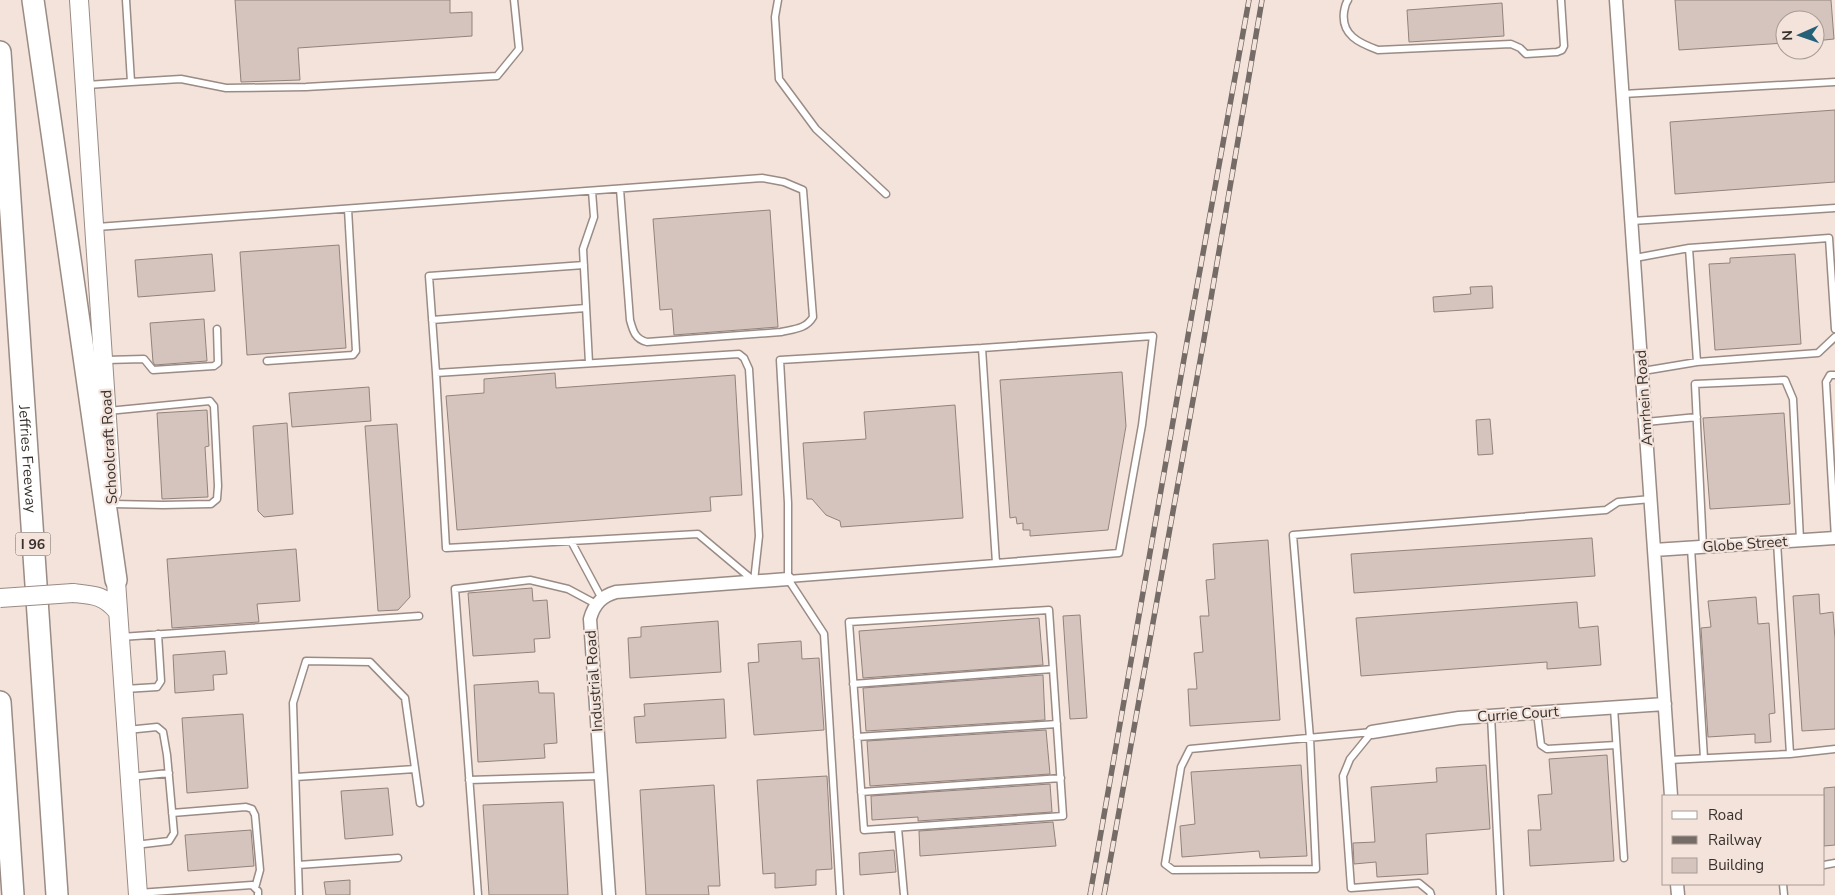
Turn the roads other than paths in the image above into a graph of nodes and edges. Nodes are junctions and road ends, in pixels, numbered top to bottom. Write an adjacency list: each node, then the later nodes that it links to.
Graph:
1 (34, 0): 50 (highway)
2 (79, 0): 12 (main road, Schoolcraft Road)
3 (126, 0): 10 (lane)
4 (514, 0): 10 (lane)
5 (778, 0): 16 (lane)
6 (1348, 0): 7 (lane)
7 (1561, 0)
8 (1616, 0): 13 (street, Amrhein Road)
9 (0, 52): 96 (highway, Jeffries Freeway / I 96)
10 (131, 82): 12 (lane)
11 (1835, 82): 13 (lane)
12 (86, 85): 20 (main road, Schoolcraft Road)
13 (1623, 94): 19 (street, Amrhein Road)
14 (620, 189): 14 (lane); 15 (lane)
15 (592, 191): 17 (lane); 23 (lane)
16 (886, 194)
17 (348, 208): 20 (lane); 31 (lane)
18 (1835, 208): 19 (lane)
19 (1632, 221): 22 (street, Amrhein Road)
20 (95, 227): 30 (main road, Schoolcraft Road)
21 (1689, 248): 22 (lane); 27 (lane); 32 (lane)
22 (1635, 258): 34 (street, Amrhein Road)
23 (584, 265): 24 (lane); 25 (lane)
24 (586, 308): 25 (lane); 33 (lane)
25 (432, 320): 35 (lane)
26 (217, 329): 30 (lane)
27 (1835, 329)
28 (1835, 337): 32 (lane)
29 (982, 348): 48 (lane); 48 (lane); 49 (lane)
30 (104, 360): 37 (main road, Schoolcraft Road)
31 (268, 362)
32 (1697, 362): 34 (lane)
33 (589, 363): 35 (lane); 51 (lane)
34 (1642, 371): 39 (street, Amrhein Road)
35 (436, 373): 44 (lane)
36 (1835, 375): 42 (lane)
37 (108, 411): 41 (main road, Schoolcraft Road); 41 (lane)
38 (1697, 417): 39 (lane); 43 (lane); 46 (lane)
39 (1646, 422): 40 (street, Amrhein Road)
40 (1651, 499): 47 (street, Amrhein Road); 70 (lane)
41 (112, 504): 50 (main road, Schoolcraft Road)
42 (1835, 538): 43 (street, Globe Street)
43 (1800, 540): 45 (street, Globe Street)
44 (571, 541): 51 (lane); 53 (lane)
45 (1777, 542): 46 (street, Globe Street); 73 (lane)
46 (1697, 547): 47 (street, Globe Street); 74 (lane)
47 (1654, 550): 62 (street, Amrhein Road)
48 (996, 563): 49 (lane)
49 (788, 579): 51 (street); 101 (lane)
50 (116, 580): 54 (main road, Schoolcraft Road)
51 (754, 581): 53 (street)
52 (0, 598): 54 (main road, bridge)
53 (599, 601): 78 (street, Industrial Road); 82 (lane)
54 (117, 611): 57 (main road, Schoolcraft Road)
55 (419, 616): 56 (lane)
56 (158, 634): 57 (lane); 60 (lane)
57 (119, 637): 60 (main road, Schoolcraft Road)
58 (1053, 669): 59 (lane); 59 (lane); 66 (lane)
59 (853, 684): 69 (lane)
60 (123, 689): 67 (main road, Schoolcraft Road)
61 (0, 702): 95 (highway)
62 (1665, 704): 63 (street, Currie Court); 75 (street, Amrhein Road)
63 (1614, 708): 64 (street, Currie Court); 71 (lane)
64 (1537, 713): 65 (street, Currie Court); 71 (lane)
65 (1491, 716): 68 (street, Currie Court); 104 (lane)
66 (1056, 724): 69 (lane); 81 (lane)
67 (126, 730): 77 (lane); 79 (main road, Schoolcraft Road)
68 (1372, 732): 70 (lane); 103 (lane)
69 (857, 736): 83 (lane)
70 (1310, 738): 70 (lane)
71 (1616, 745): 90 (lane)
72 (1835, 749): 73 (lane)
73 (1790, 754): 74 (lane)
74 (1704, 758): 75 (lane)
75 (1669, 760): 84 (street, Amrhein Road)
76 (415, 769): 80 (lane); 80 (lane); 85 (lane)
77 (169, 773): 79 (lane); 86 (lane)
78 (601, 776): 82 (lane); 100 (street, Industrial Road)
79 (129, 777): 88 (main road, Schoolcraft Road)
80 (296, 777): 91 (lane)
81 (1060, 778): 83 (lane); 87 (lane)
82 (469, 780): 99 (lane)
83 (861, 792): 87 (lane)
84 (1671, 795)
85 (420, 803)
86 (172, 813): 88 (lane); 92 (lane)
87 (898, 828): 102 (lane)
88 (134, 845): 94 (main road, Schoolcraft Road)
89 (398, 858): 91 (lane)
90 (1624, 858)
91 (298, 865): 98 (lane)
92 (255, 888): 93 (lane); 97 (lane)
93 (186, 892): 94 (lane)
94 (138, 894)
95 (13, 895)
96 (57, 895)
97 (258, 895)
98 (299, 895)
99 (478, 895)
100 (609, 895)
101 (840, 895)
102 (904, 895)
103 (1431, 895)
104 (1500, 895)

